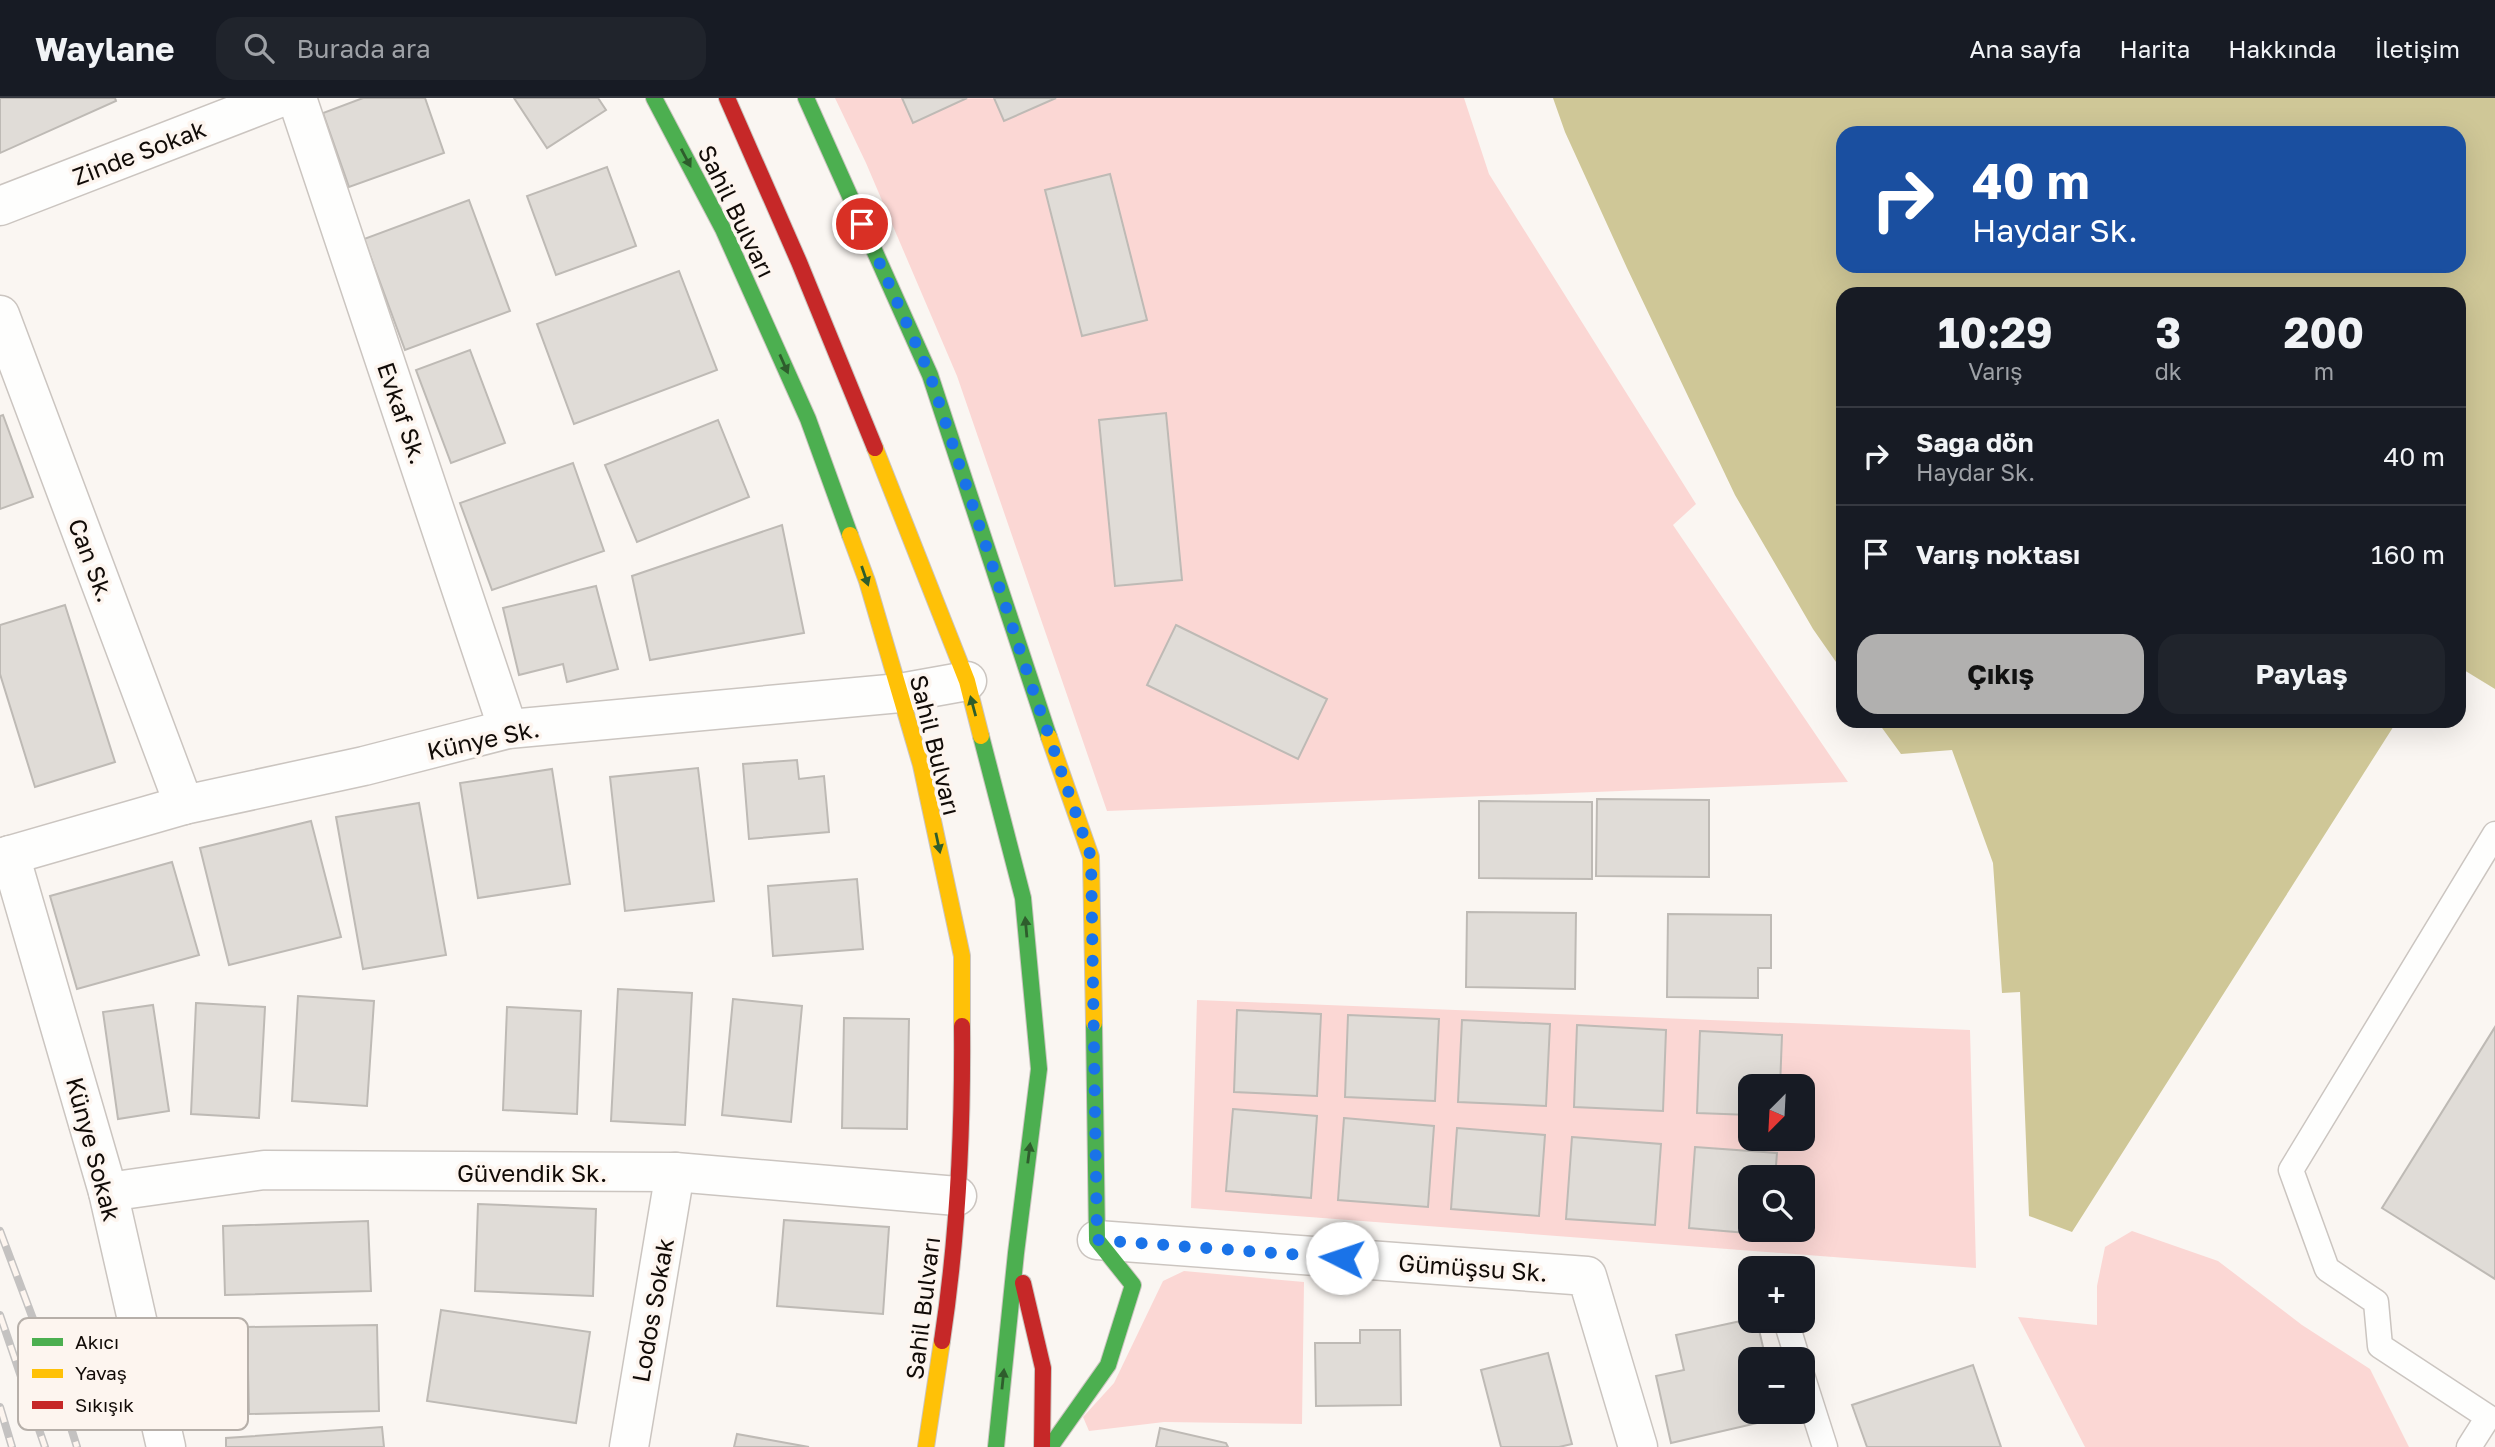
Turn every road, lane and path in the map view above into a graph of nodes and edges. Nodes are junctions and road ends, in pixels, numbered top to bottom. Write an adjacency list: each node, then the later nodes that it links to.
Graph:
1 (279, 98): 6 (street, Zinde Sokak)
2 (297, 98): 10 (street, Evkaf Sk.)
3 (654, 98): 9 (main road, Sahil Bulvarı, one-way to 9)
4 (727, 98): 8 (main road, Sahil Bulvarı)
5 (806, 98): 17 (main road)
6 (0, 206)
7 (0, 315): 11 (street, Can Sk.)
8 (967, 681): 9 (street, Künye Sk.); 18 (main road, Sahil Bulvarı, one-way to 8)
9 (900, 693): 10 (street, Künye Sk.); 16 (main road, Sahil Bulvarı, one-way to 16)
10 (508, 729): 11 (street, Künye Sk.)
11 (184, 805): 13 (street, Künye Sk.)
12 (2495, 834): 30 (lane)
13 (5, 857): 15 (street, Künye Sokak)
14 (675, 1172): 15 (street, Güvendik Sk.); 16 (street, Güvendik Sk.); 22 (street, Lodos Sokak)
15 (108, 1192): 19 (street, Künye Sokak)
16 (957, 1196): 20 (main road, Sahil Bulvarı)
17 (1097, 1240): 27 (main road); 28 (street, Gümüşsu Sk.)
18 (1016, 1253): 25 (main road, Sahil Bulvarı, one-way to 18); 26 (main road)
19 (137, 1318)
20 (934, 1388): 23 (main road); 24 (main road, Sahil Bulvarı)
21 (1815, 1416): 29 (lane)
22 (629, 1447)
23 (918, 1447)
24 (926, 1447)
25 (996, 1447)
26 (1042, 1447)
27 (1050, 1447)
28 (1639, 1447)
29 (1825, 1447)
30 (2469, 1447)

